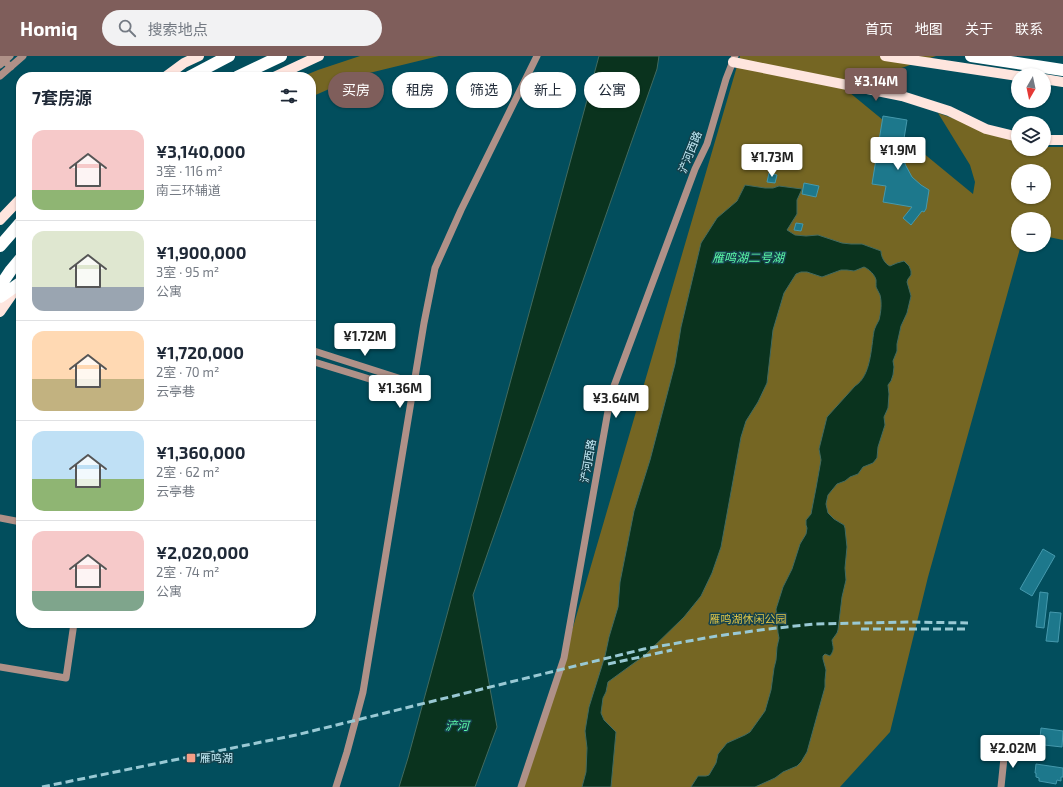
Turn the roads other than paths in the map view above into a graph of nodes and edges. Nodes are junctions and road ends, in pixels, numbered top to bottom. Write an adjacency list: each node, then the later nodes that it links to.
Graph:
1 (23, 56): 11 (street)
2 (199, 56): 13 (main road)
3 (229, 56): 14 (highway)
4 (281, 56): 15 (highway)
5 (319, 56): 16 (main road)
6 (537, 56): 38 (street)
7 (885, 56): 17 (main road)
8 (971, 56): 12 (highway)
9 (734, 59): 21 (main road); 46 (street, 浐河西路)
10 (3, 60): 11 (street)
11 (10, 67): 18 (street)
12 (1063, 70)
13 (172, 72)
14 (199, 72)
15 (247, 72)
16 (285, 72)
17 (1011, 75)
18 (0, 76)
19 (1051, 81): 20 (main road)
20 (1063, 82)
21 (1011, 135)
22 (1051, 140): 23 (main road)
23 (1063, 140)
24 (16, 203): 25 (main road)
25 (0, 220)
26 (16, 225): 28 (highway)
27 (16, 227): 29 (highway)
28 (0, 237)
29 (0, 246)
30 (16, 264): 31 (highway)
31 (0, 286)
32 (16, 286): 34 (highway)
33 (16, 289): 35 (main road)
34 (0, 297)
35 (0, 312)
36 (316, 352): 38 (street)
37 (316, 363): 39 (street)
38 (414, 383): 39 (street)
39 (412, 392): 45 (street)
40 (0, 518): 41 (street)
41 (16, 521)
42 (73, 628): 43 (street)
43 (0, 667)
44 (1006, 748): 47 (street)
45 (336, 787)
46 (521, 787)
47 (1001, 787)

